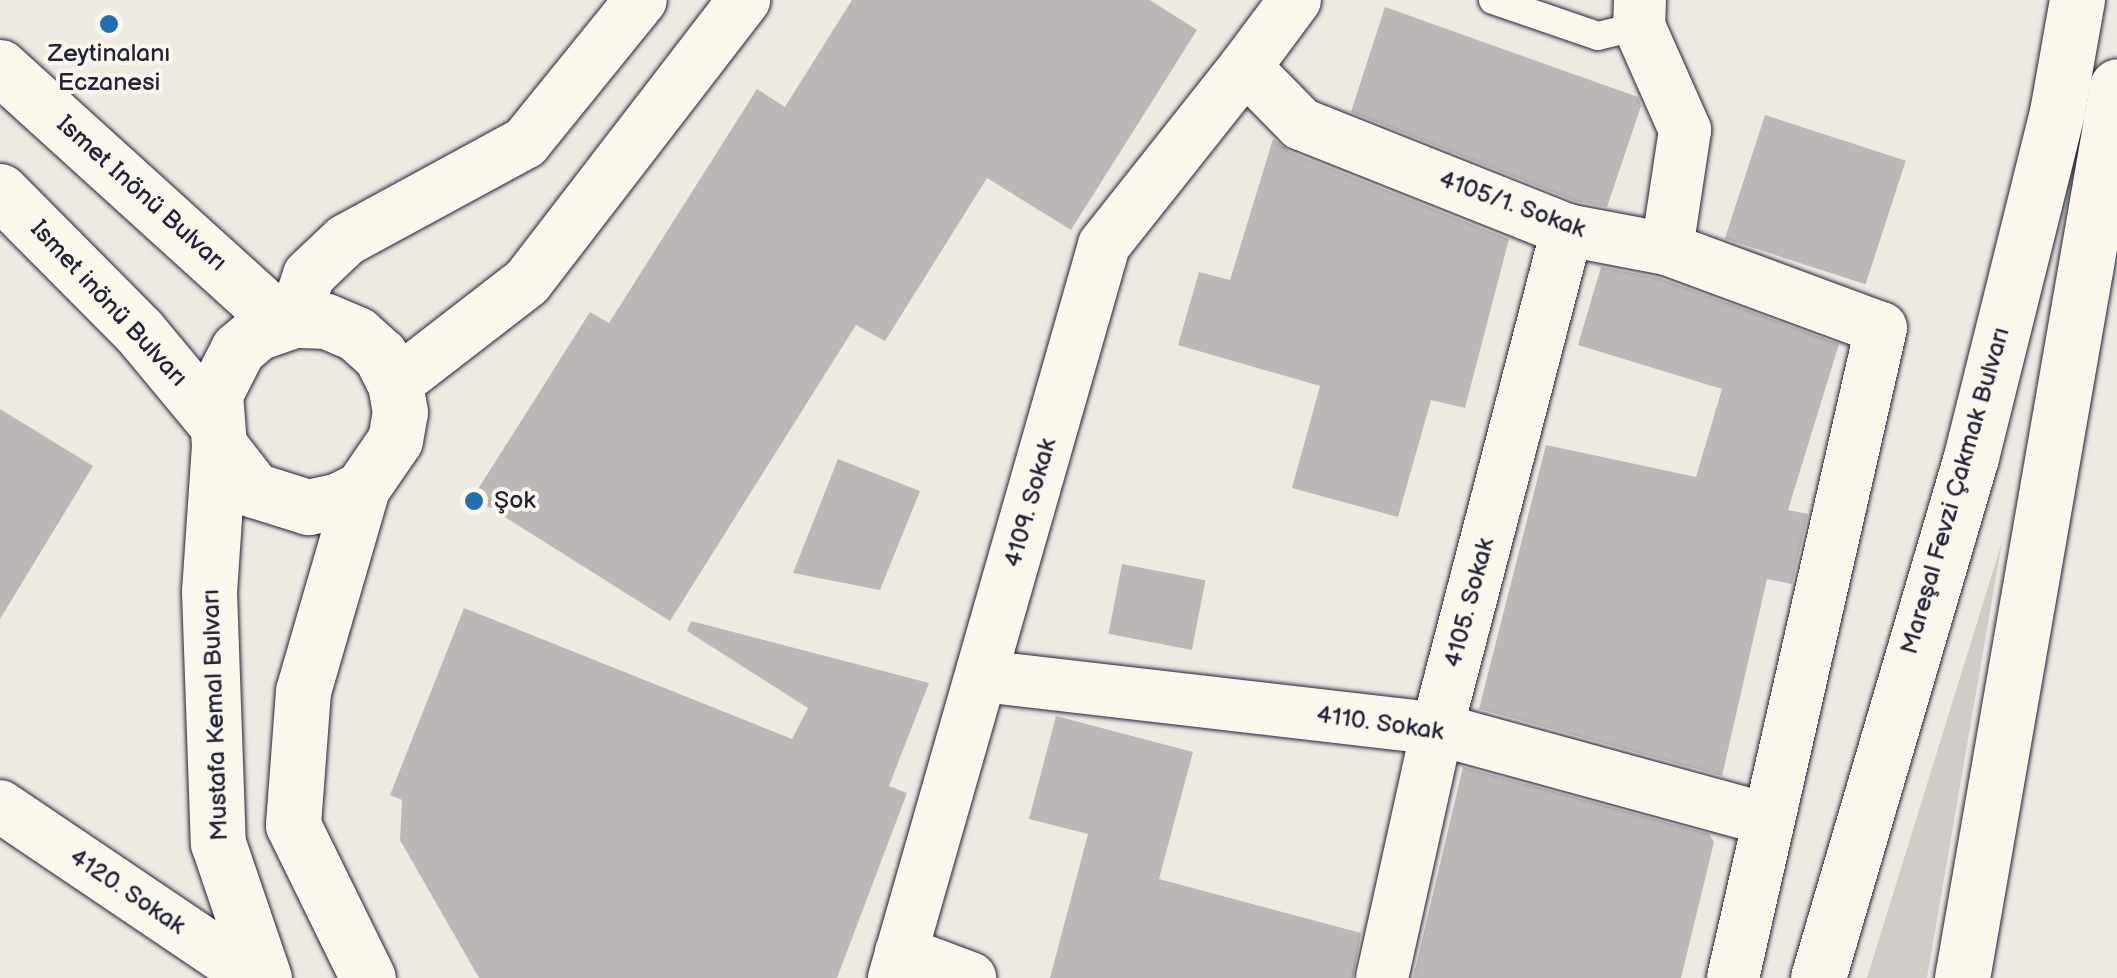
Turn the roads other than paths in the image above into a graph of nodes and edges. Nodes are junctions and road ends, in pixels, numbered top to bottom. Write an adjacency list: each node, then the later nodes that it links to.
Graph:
1 (642, 0): 13 (street)
2 (744, 0): 14 (street)
3 (1295, 0): 8 (street)
4 (1493, 0): 6 (lane)
5 (2077, 0): 28 (main road, Mareşal Fevzi Çakmak Bulvarı)
6 (1639, 13): 12 (street)
7 (0, 66): 13 (main road, Ismet Inönü Bulvarı)
8 (1245, 67): 11 (street, 4105/1. Sokak); 17 (street, 4109. Sokak)
9 (2117, 86): 29 (main road)
10 (0, 190): 15 (main road, Ismet inönü Bulvarı)
11 (1567, 230): 12 (street, 4105/1. Sokak); 18 (street, 4105. Sokak)
12 (1666, 248): 20 (street, 4105/1. Sokak)
13 (288, 321): 14 (main road); 15 (main road)
14 (394, 384): 16 (main road)
15 (216, 432): 16 (main road); 23 (main road, Mustafa Kemal Bulvarı)
16 (362, 488): 24 (main road)
17 (982, 676): 18 (street, 4110. Sokak); 21 (street, 4109. Sokak)
18 (1436, 729): 20 (street, 4110. Sokak); 26 (street, 4105. Sokak)
19 (0, 806): 22 (street, 4120. Sokak)
20 (1768, 819): 27 (street)
21 (898, 965): 25 (street)
22 (255, 978)
23 (264, 978)
24 (368, 978)
25 (970, 978)
26 (1382, 978)
27 (1733, 978)
28 (1818, 978)
29 (1962, 978)

